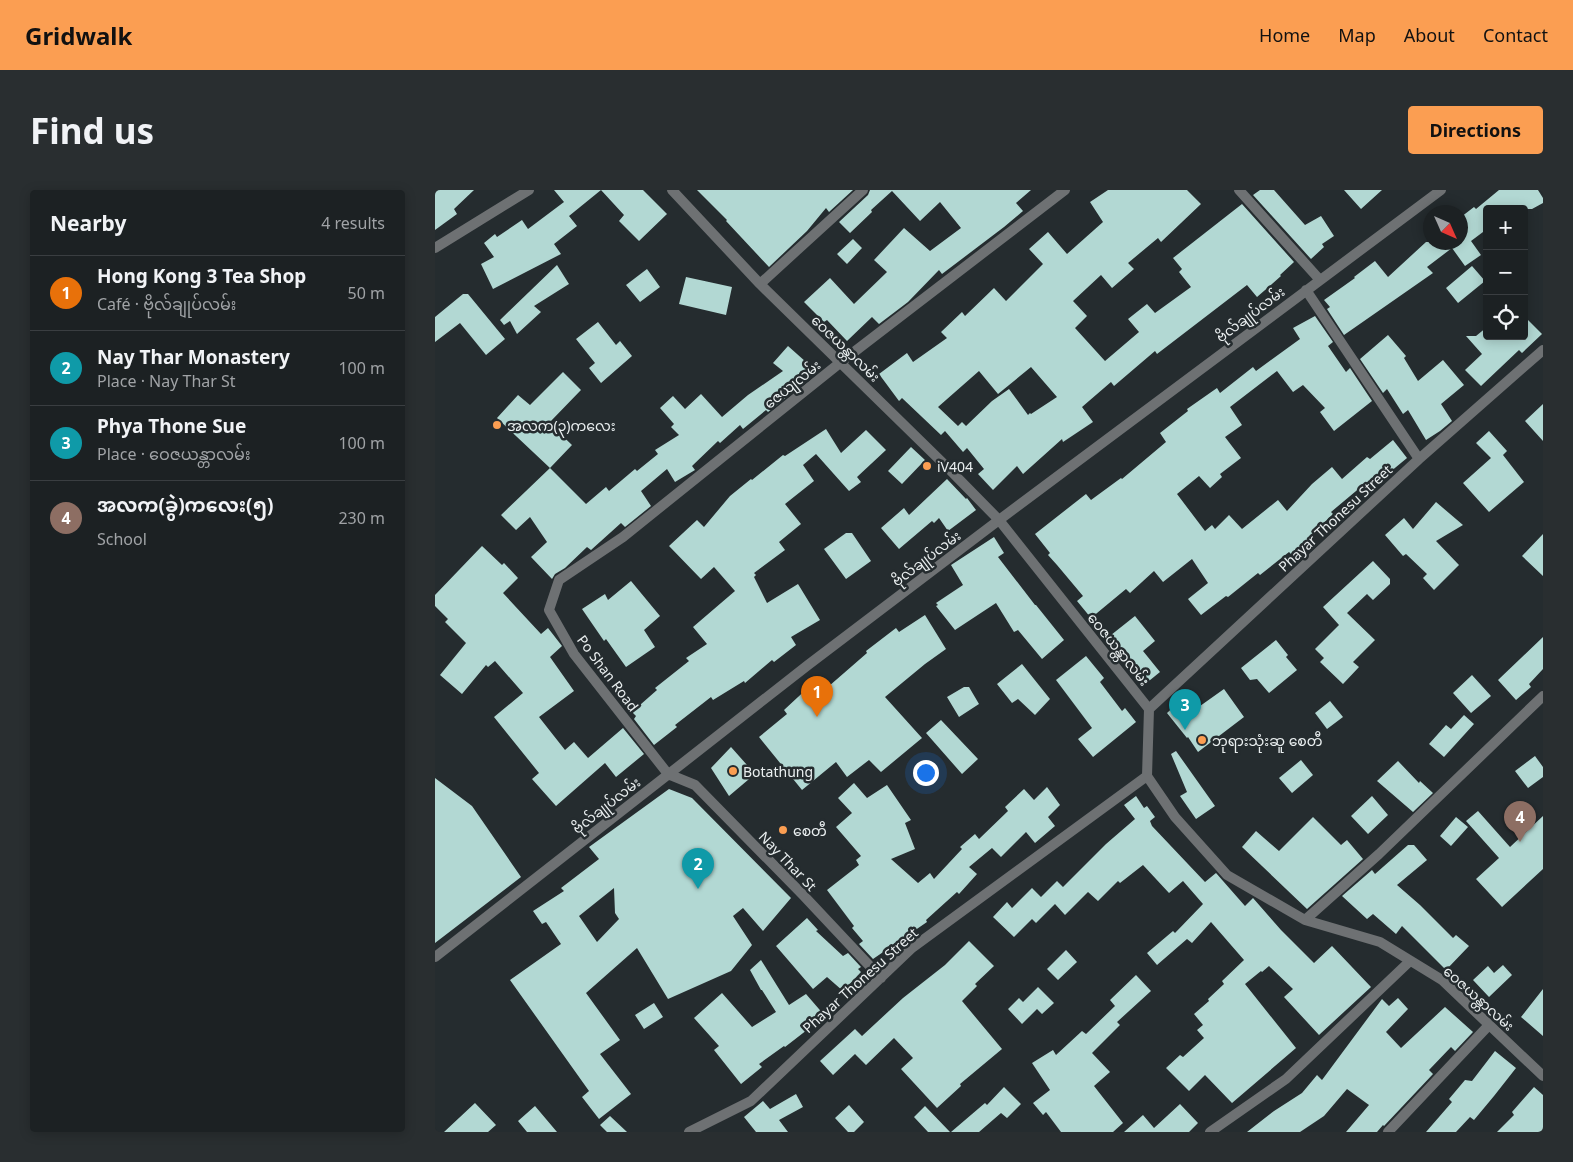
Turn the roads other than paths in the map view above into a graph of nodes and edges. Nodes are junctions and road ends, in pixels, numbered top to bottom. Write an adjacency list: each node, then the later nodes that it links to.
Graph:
1 (529, 190): 7 (street)
2 (672, 190): 9 (street, ဝေဇယန္တာလမ်း)
3 (863, 190): 9 (street)
4 (1065, 190): 12 (street, ဇေယျလမ်း)
5 (1239, 190): 8 (street)
6 (1441, 190): 8 (street, ဗိုလ်ချုပ်လမ်း)
7 (435, 248)
8 (1320, 280): 10 (street, ဗိုလ်ချုပ်လမ်း)
9 (760, 284): 12 (street, ဝေဇယန္တာလမ်း)
10 (1306, 290): 13 (street); 14 (street, ဗိုလ်ချုပ်လမ်း)
11 (1543, 350): 13 (street, Phayar Thonesu Street)
12 (841, 362): 14 (street, ဝေဇယန္တာလမ်း); 15 (street, ဇေယျလမ်း)
13 (1419, 459): 17 (street, Phayar Thonesu Street)
14 (999, 520): 17 (street, ဝေဇယန္တာလမ်း); 18 (street, ဗိုလ်ချုပ်လမ်း)
15 (559, 580): 18 (street, Po Shan Road)
16 (1543, 696): 20 (street)
17 (1149, 709): 19 (street)
18 (668, 774): 21 (street, ဗိုလ်ချုပ်လမ်း); 23 (street, Nay Thar St)
19 (1147, 776): 20 (street, ဝေဇယန္တာလမ်း); 23 (street, Phayar Thonesu Street)
20 (1305, 920): 22 (street, ဝေဇယန္တာလမ်း)
21 (435, 957)
22 (1410, 961): 24 (street, ဝေဇယန္တာလမ်း); 28 (street)
23 (881, 978): 27 (street, Phayar Thonesu Street)
24 (1489, 1025): 25 (street, ဝေဇယန္တာလမ်း); 26 (street)
25 (1543, 1076)
26 (1390, 1131)
27 (689, 1132)
28 (1210, 1132)

